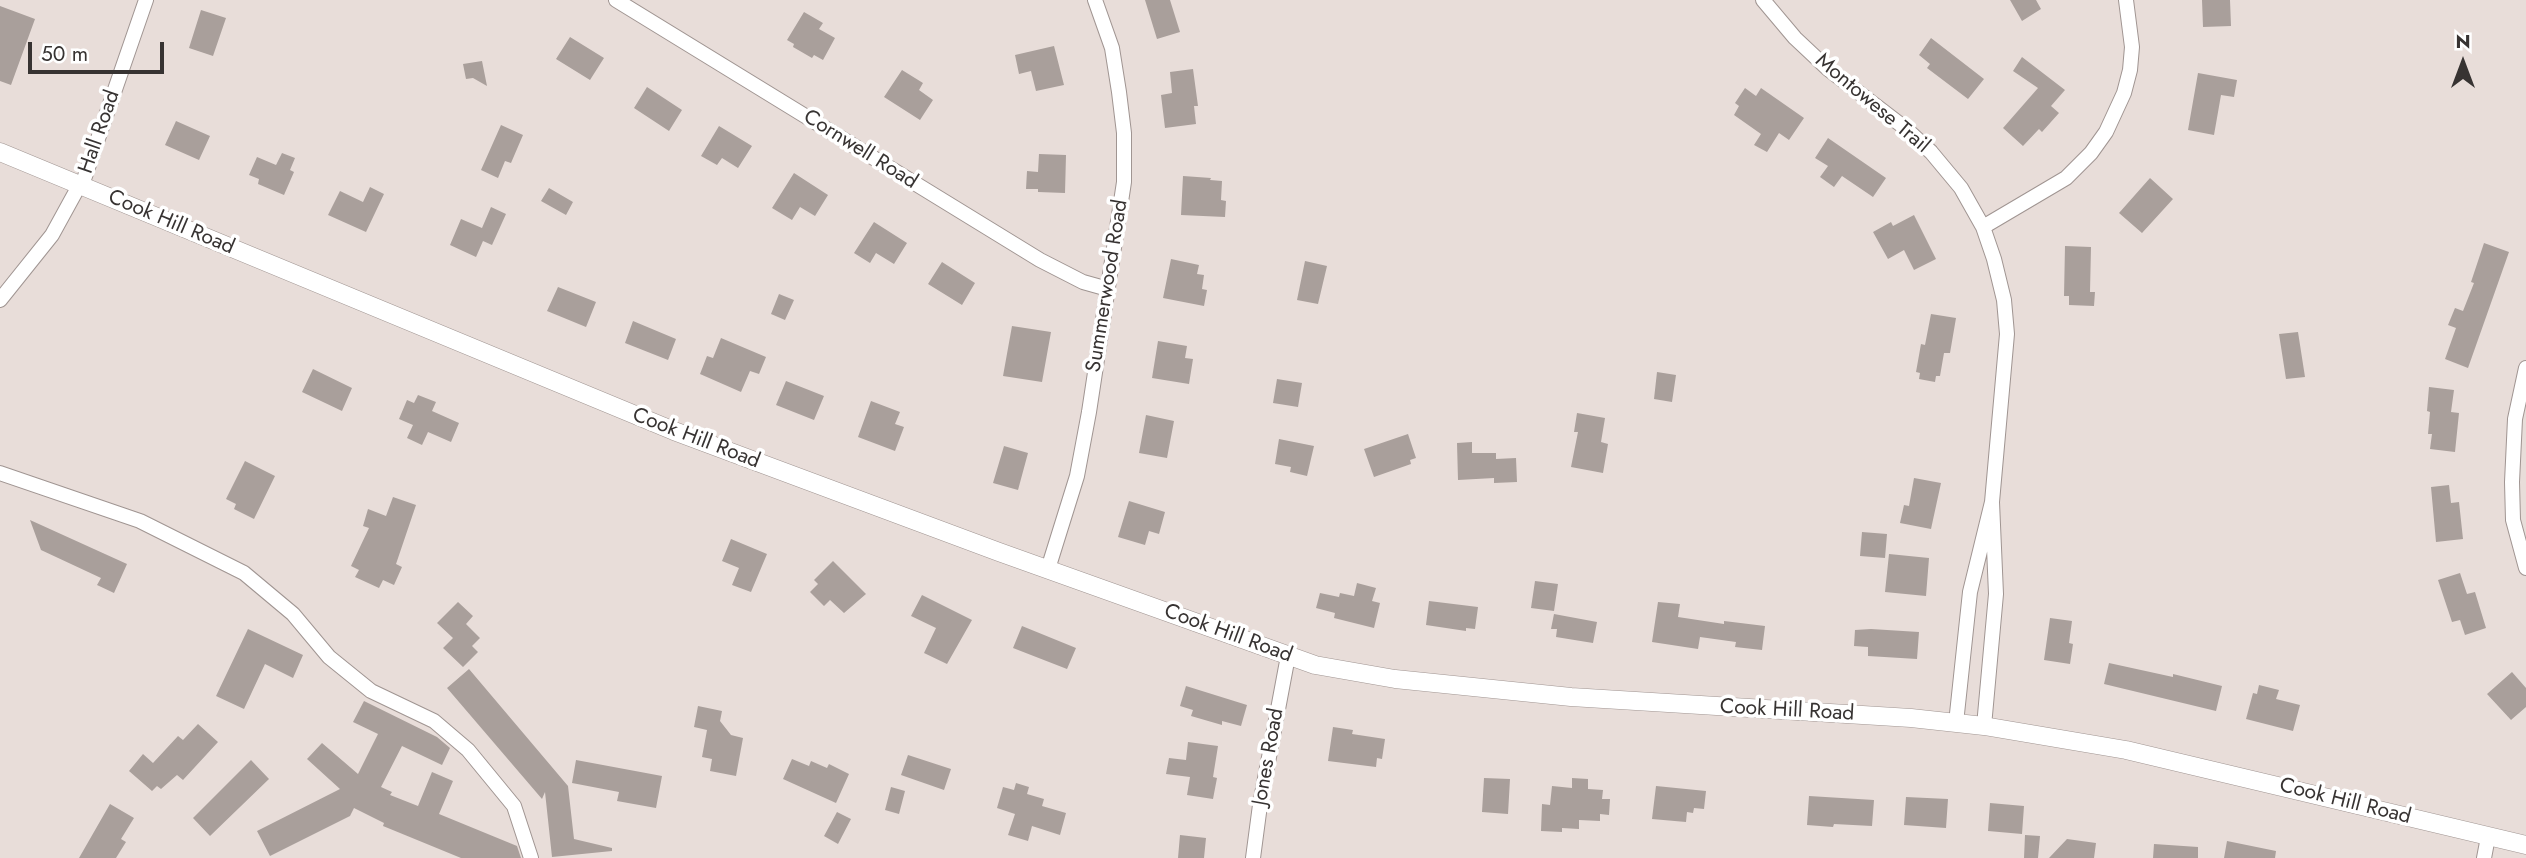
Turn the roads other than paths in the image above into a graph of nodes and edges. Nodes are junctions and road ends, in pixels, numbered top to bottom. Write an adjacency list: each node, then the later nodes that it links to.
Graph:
1 (146, 0): 7 (street, Hall Road)
2 (616, 0): 9 (street, Cornwell Road)
3 (1094, 0): 9 (street, Summerwood Road)
4 (1763, 0): 8 (street, Montowese Trail)
5 (2126, 0): 8 (street)
6 (0, 152): 7 (street, Cook Hill Road)
7 (81, 184): 10 (street, Hall Road); 15 (street, Cook Hill Road)
8 (1983, 227): 13 (street, Montowese Trail)
9 (1108, 289): 15 (street, Summerwood Road)
10 (0, 300)
11 (2525, 372): 14 (street)
12 (0, 473): 21 (street)
13 (1992, 502): 17 (street, Montowese Trail); 18 (street, Montowese Trail)
14 (2526, 568)
15 (1048, 569): 16 (street, Cook Hill Road)
16 (1288, 656): 17 (street, Cook Hill Road); 22 (street, Jones Road)
17 (1956, 723): 18 (street, Cook Hill Road)
18 (1984, 726): 19 (street, Cook Hill Road)
19 (2488, 837): 20 (street, Cook Hill Road); 23 (street)
20 (2526, 845)
21 (531, 858)
22 (1253, 858)
23 (2484, 858)

